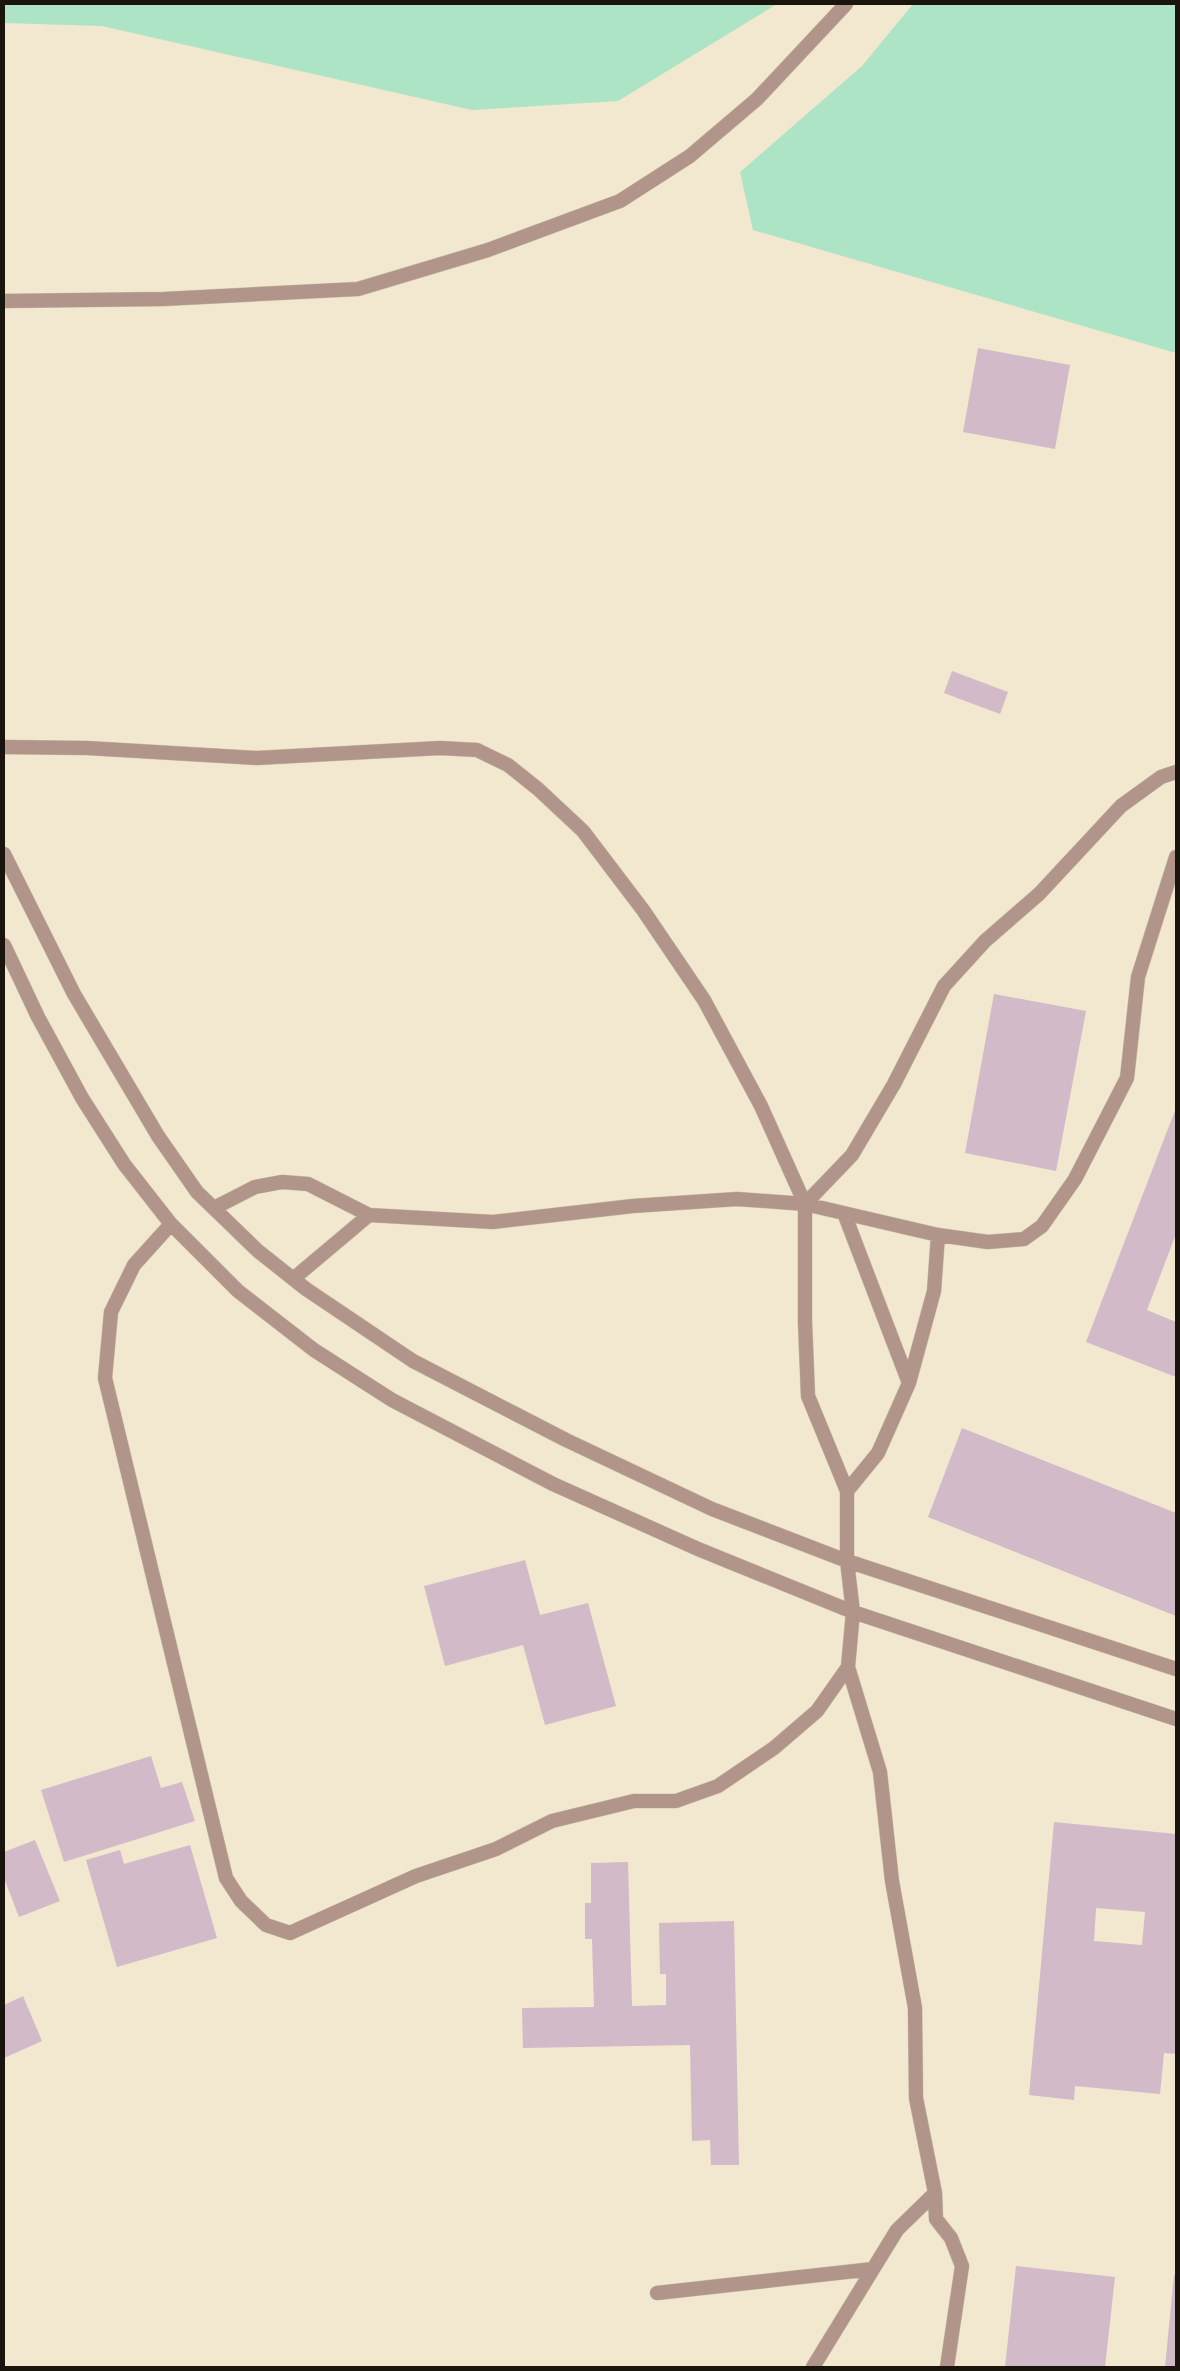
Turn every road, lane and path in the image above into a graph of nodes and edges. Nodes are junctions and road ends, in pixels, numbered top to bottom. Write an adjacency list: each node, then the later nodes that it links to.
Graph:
1 (846, 4): 2 (street)
2 (4, 301)
3 (4, 747): 8 (street)
4 (1176, 772): 8 (street)
5 (4, 854): 9 (street)
6 (1176, 858): 13 (street)
7 (4, 945): 12 (street)
8 (805, 1204): 10 (street); 11 (street); 16 (street)
9 (214, 1208): 11 (street); 14 (street)
10 (844, 1212): 13 (street); 15 (street)
11 (369, 1215): 14 (street)
12 (171, 1224): 18 (street); 19 (street)
13 (938, 1236): 15 (street)
14 (293, 1279): 17 (street)
15 (908, 1383): 16 (street)
16 (847, 1491): 17 (street)
17 (847, 1561): 18 (street); 20 (street)
18 (853, 1612): 19 (street); 21 (street)
19 (848, 1667): 22 (street)
20 (1176, 1668)
21 (1176, 1719)
22 (935, 2193): 23 (street); 26 (street)
23 (873, 2269): 24 (street); 25 (street)
24 (657, 2293)
25 (813, 2367)
26 (947, 2367)

